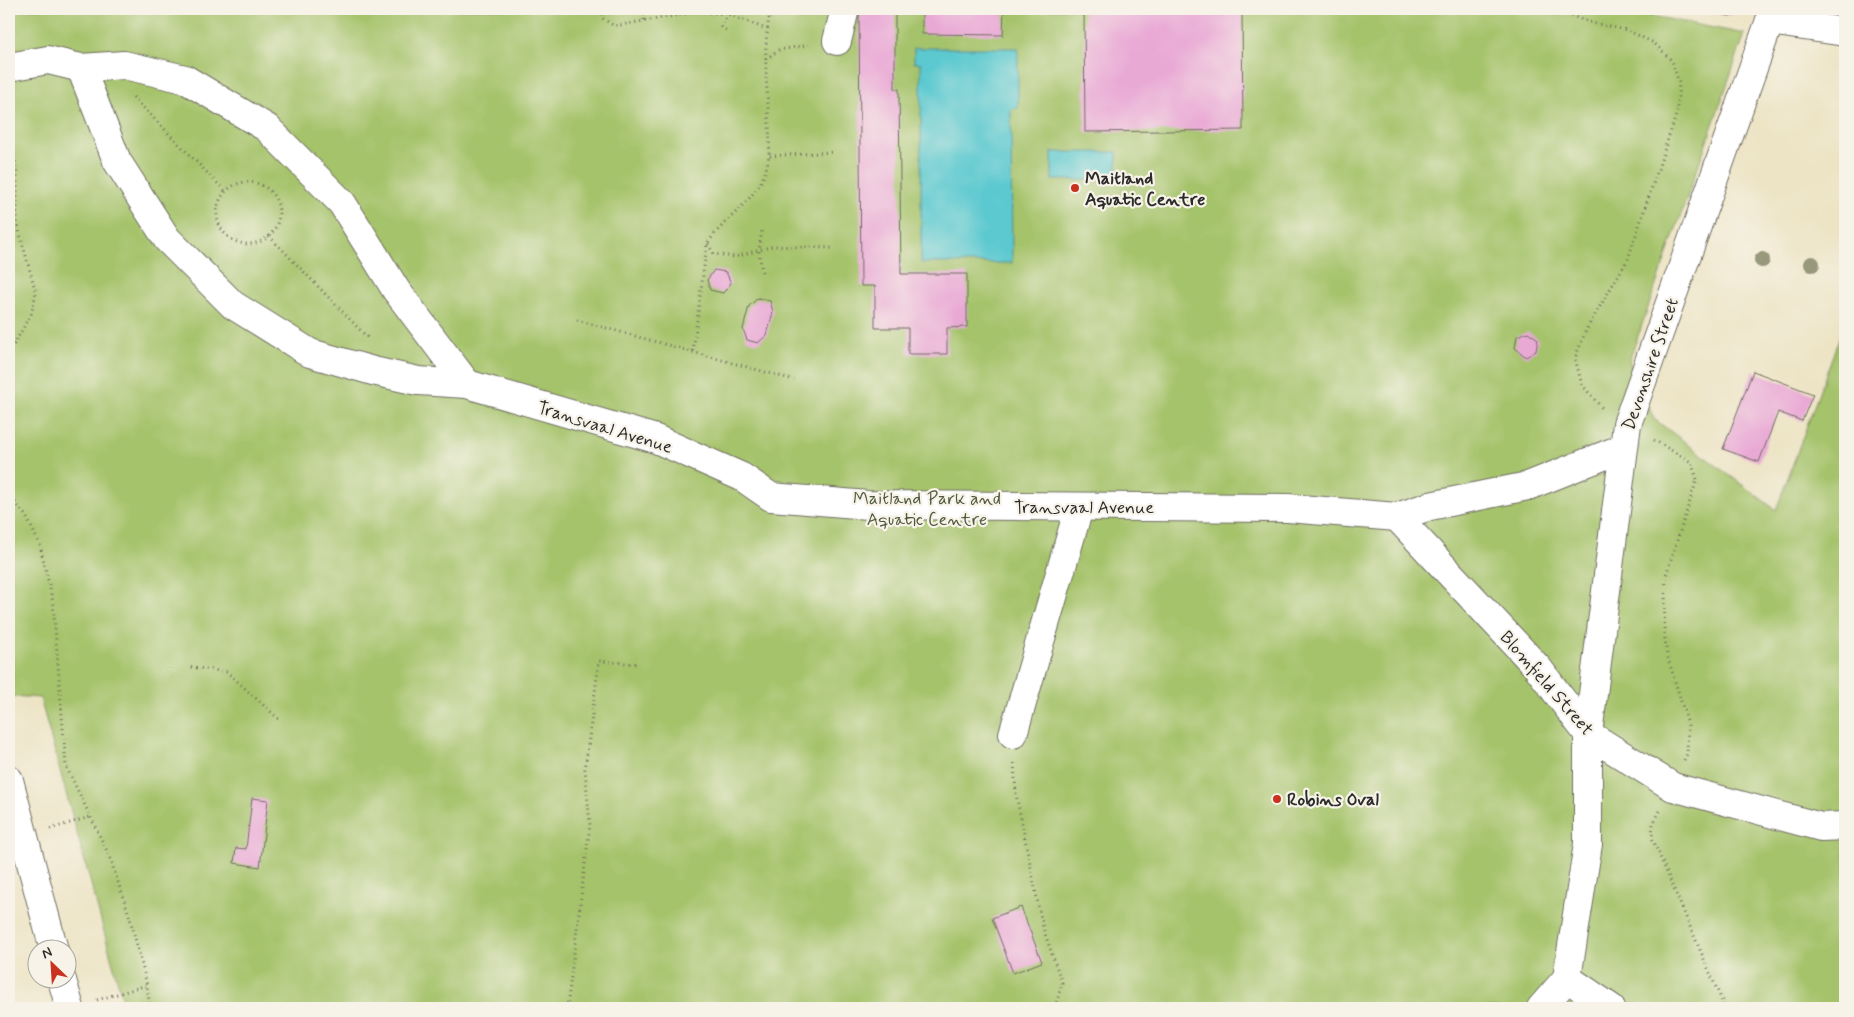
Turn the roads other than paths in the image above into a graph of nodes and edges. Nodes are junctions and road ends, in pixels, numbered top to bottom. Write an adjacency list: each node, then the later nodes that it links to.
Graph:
1 (845, 9): 4 (street)
2 (1772, 15): 3 (street); 8 (street, Devonshire Street)
3 (1845, 32)
4 (837, 41)
5 (9, 67): 6 (street)
6 (81, 68): 7 (street); 7 (street, Transvaal Avenue)
7 (467, 384): 9 (street, Transvaal Avenue)
8 (1623, 448): 10 (street, Transvaal Avenue); 12 (street, Devonshire Street)
9 (1079, 508): 10 (street, Transvaal Avenue); 11 (street)
10 (1397, 517): 12 (street, Blomfield Street)
11 (1013, 734)
12 (1588, 734): 14 (street, Blomfield Street); 16 (street, Devonshire Street)
13 (9, 780): 15 (street)
14 (1845, 826)
15 (51, 940)
16 (1567, 978): 19 (street); 20 (street)
17 (65, 990): 18 (street)
18 (70, 1008)
19 (1541, 1008)
20 (1611, 1008)

